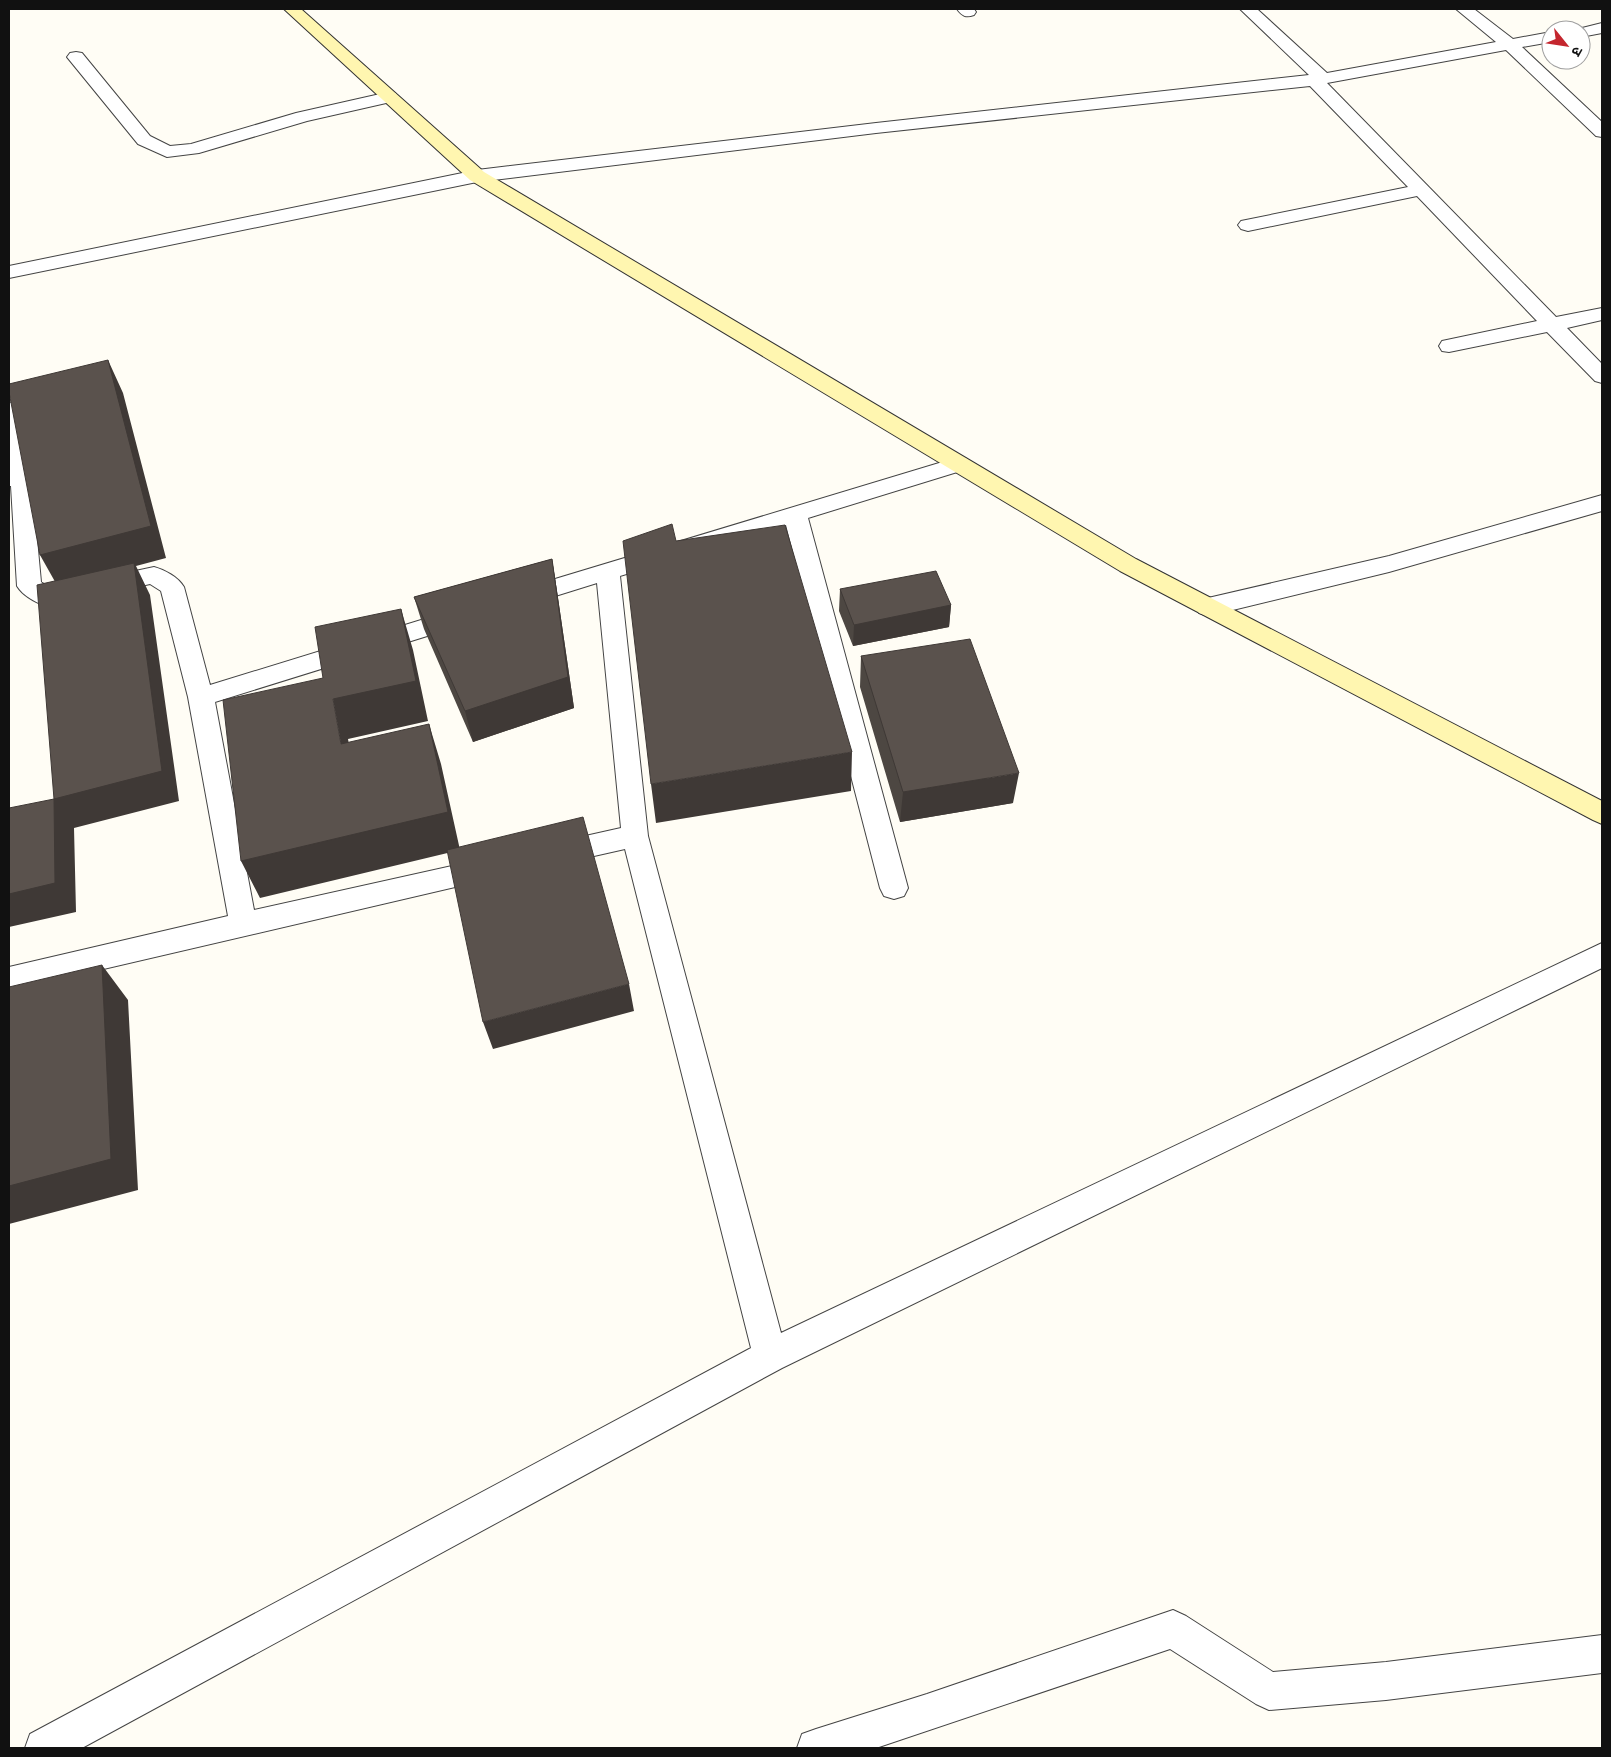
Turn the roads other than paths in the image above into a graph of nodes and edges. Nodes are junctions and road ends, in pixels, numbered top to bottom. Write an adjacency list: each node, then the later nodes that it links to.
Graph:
1 (292, 9): 8 (street)
2 (1248, 9): 7 (street)
3 (1464, 9): 5 (street)
4 (1541, 39): 5 (street)
5 (1510, 45): 7 (street); 9 (street)
6 (76, 57): 8 (street)
7 (1319, 79): 10 (street); 11 (street)
8 (389, 97): 10 (street)
9 (1602, 132)
10 (477, 176): 13 (street); 19 (street)
11 (1421, 190): 12 (street); 15 (street)
12 (1248, 225)
13 (9, 272)
14 (1602, 314): 15 (street)
15 (1553, 325): 16 (street); 17 (street)
16 (1449, 346)
17 (1602, 376)
18 (14, 409): 20 (street)
19 (958, 464): 22 (street); 24 (street)
20 (15, 477): 25 (street)
21 (1602, 503): 24 (street)
22 (795, 514): 23 (street); 28 (street)
23 (608, 571): 25 (street); 27 (street)
24 (1208, 607): 26 (street)
25 (201, 698): 29 (street)
26 (1602, 813)
27 (635, 836): 29 (street); 32 (street)
28 (894, 888)
29 (243, 924): 31 (street)
30 (1602, 955): 32 (street)
31 (9, 979)
32 (770, 1356): 34 (street)
33 (1602, 1654): 35 (street)
34 (44, 1748)
35 (816, 1748)

